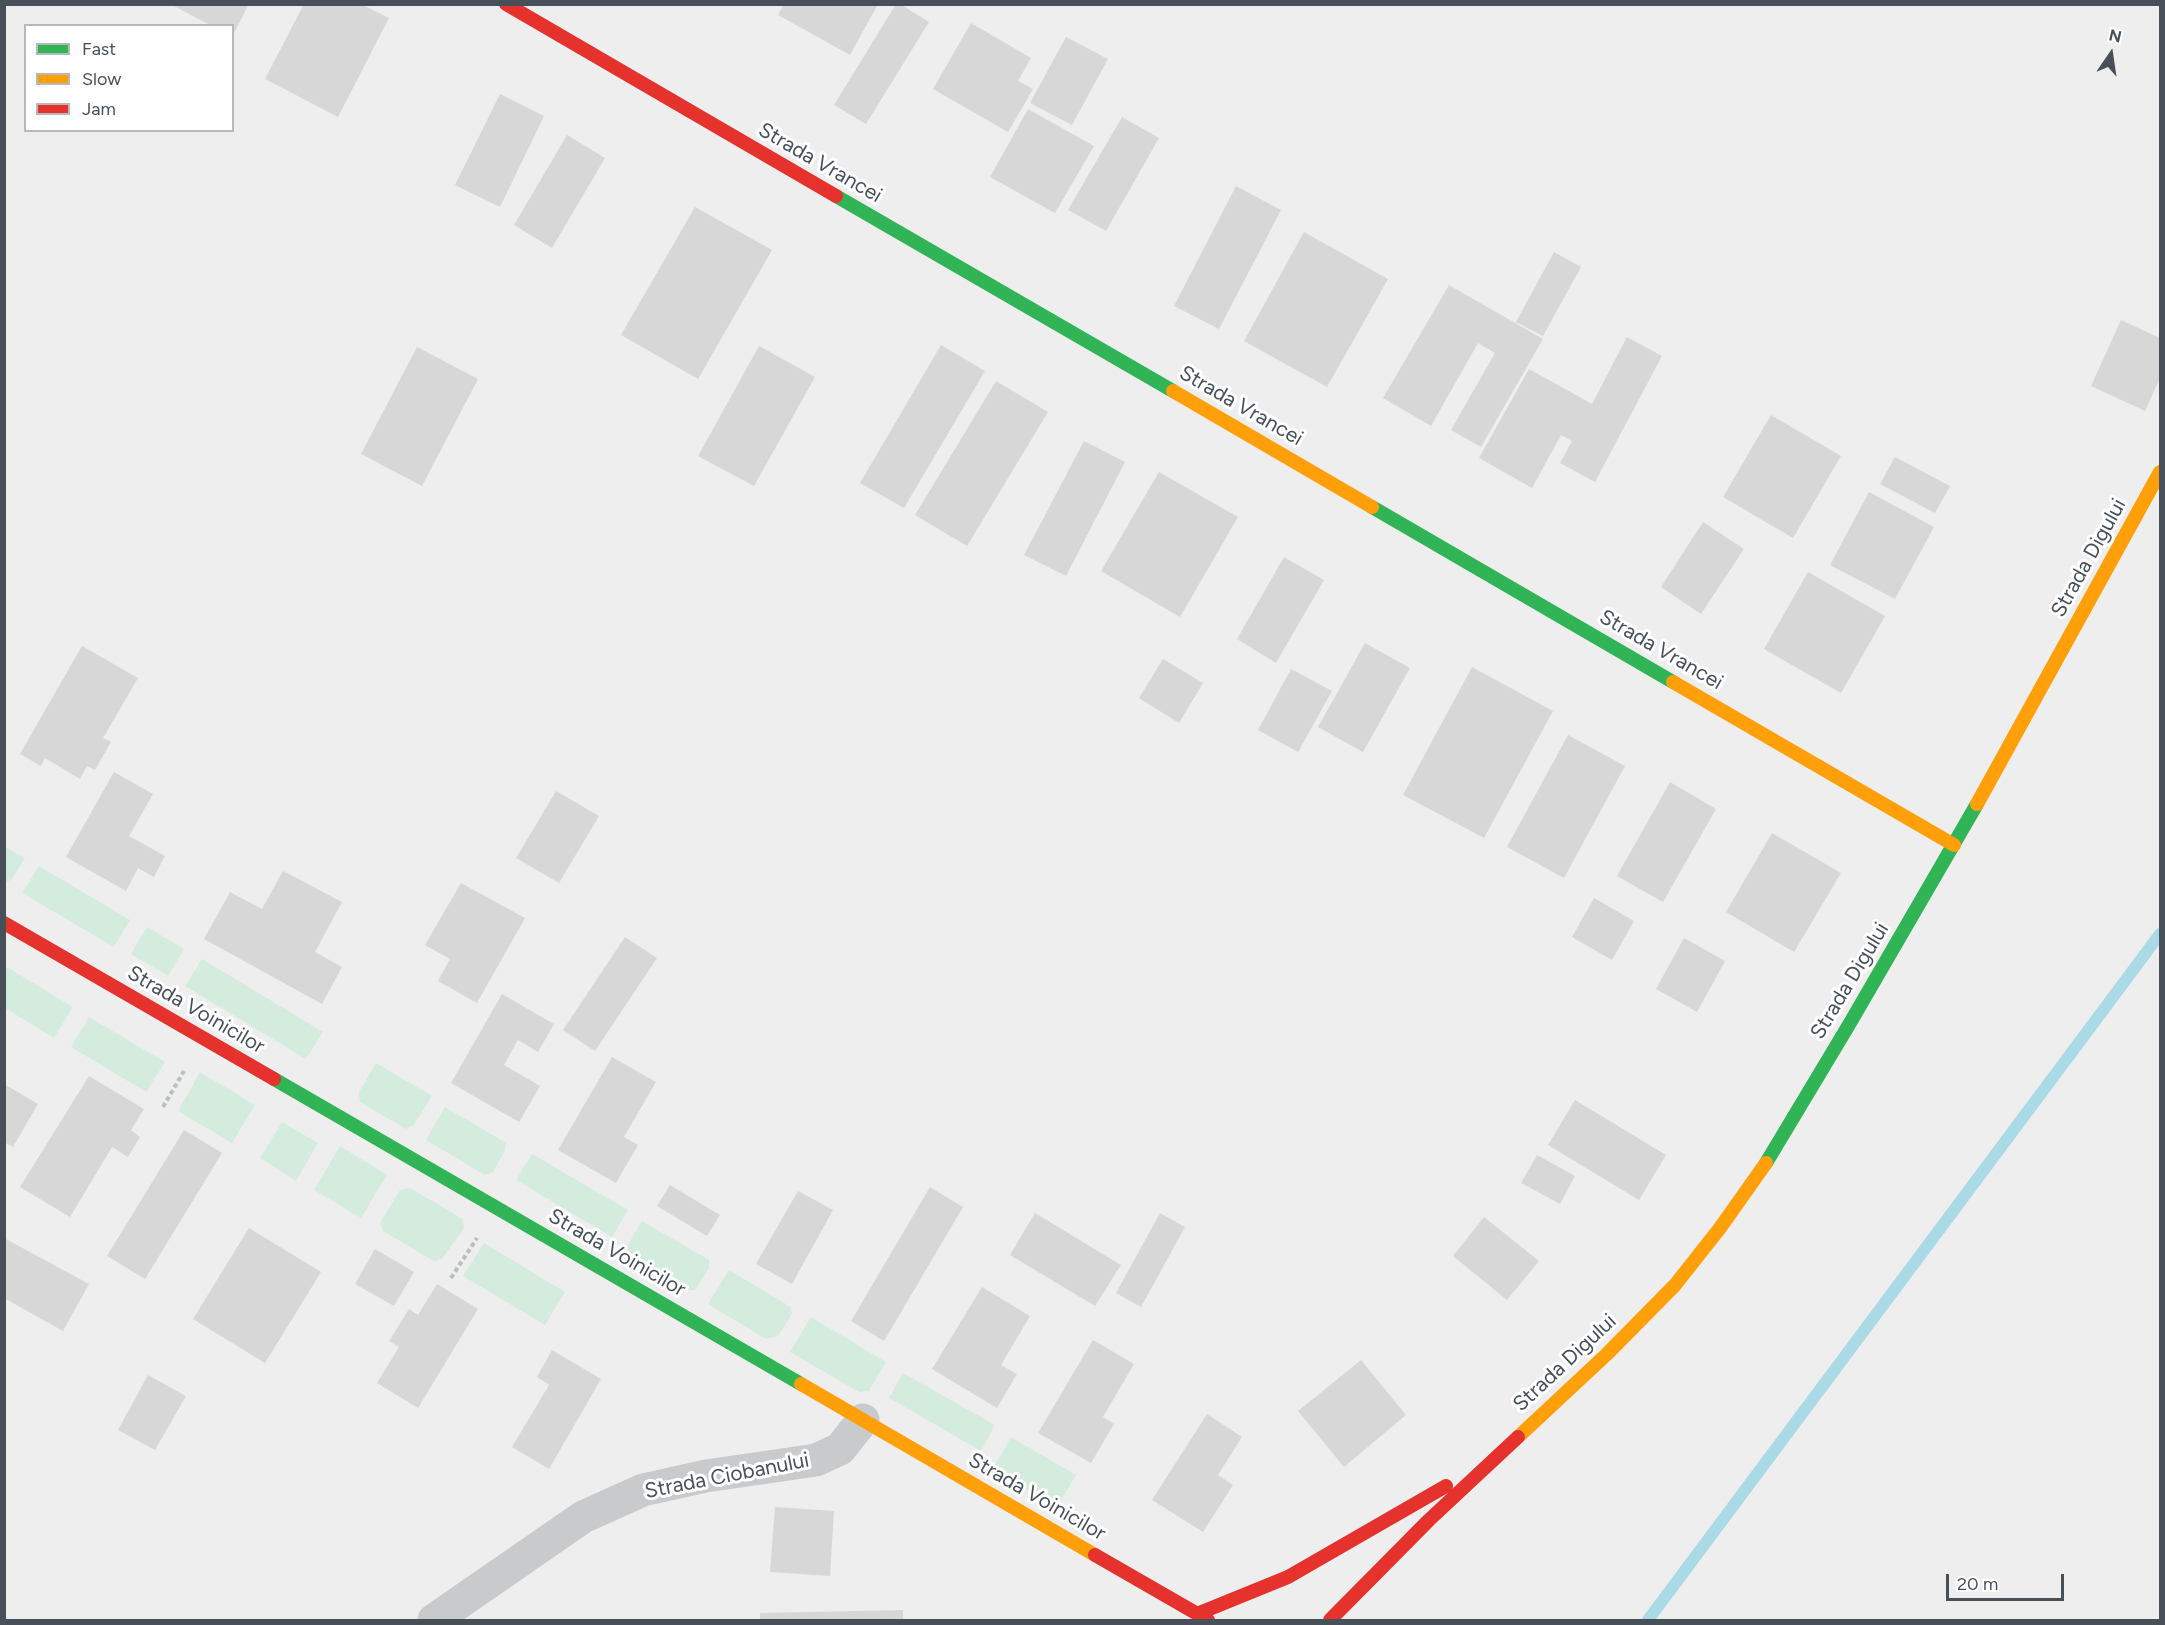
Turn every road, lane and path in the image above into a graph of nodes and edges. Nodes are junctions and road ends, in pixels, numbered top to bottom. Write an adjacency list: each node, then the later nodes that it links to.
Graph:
1 (506, 4): 3 (street, Strada Vrancei)
2 (2160, 472): 3 (street, Strada Digului)
3 (1954, 845): 10 (street, Strada Digului)
4 (4, 923): 9 (street, Strada Voinicilor)
5 (188, 1064): 6 (path)
6 (163, 1107)
7 (480, 1234): 8 (path)
8 (451, 1278)
9 (863, 1420): 11 (street, Strada Voinicilor); 12 (street, Strada Ciobanului)
10 (1498, 1454): 11 (street, Strada Digului); 13 (street, Strada Digului)
11 (1202, 1617)
12 (434, 1620)
13 (1330, 1620)

